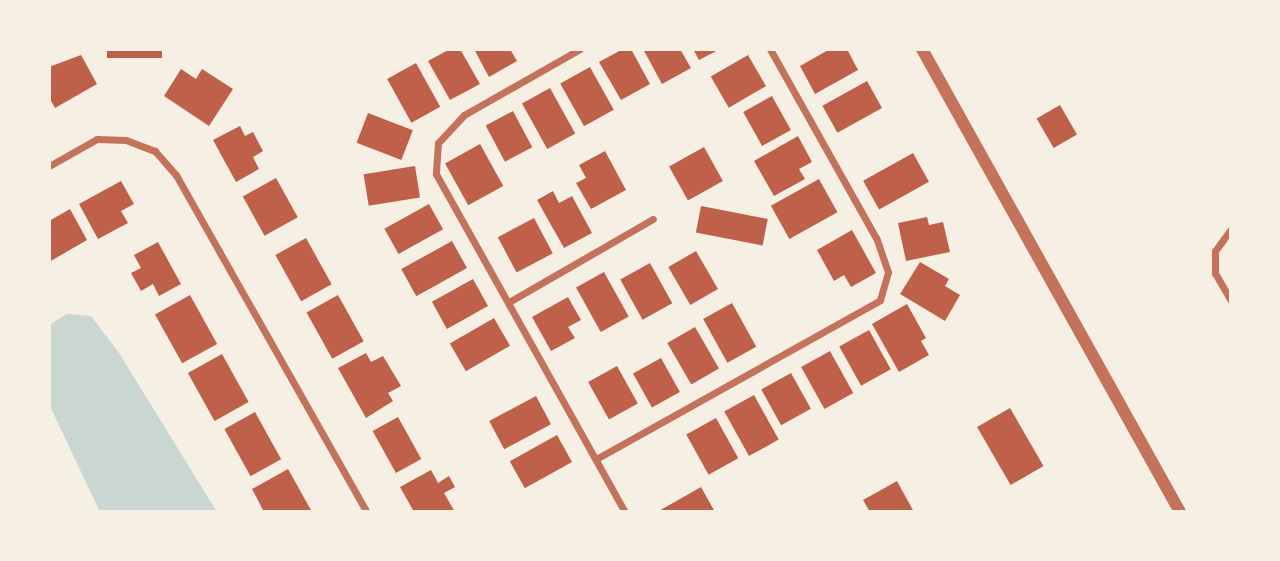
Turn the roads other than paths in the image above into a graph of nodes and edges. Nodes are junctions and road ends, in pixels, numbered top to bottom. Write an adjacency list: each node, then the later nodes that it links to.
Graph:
1 (580, 49): 8 (street)
2 (770, 49): 9 (street)
3 (922, 49): 12 (street)
4 (49, 166): 10 (street)
5 (653, 219): 8 (street)
6 (1231, 229): 7 (street)
7 (1231, 301)
8 (509, 302): 9 (street)
9 (596, 459): 11 (street)
10 (368, 512)
11 (625, 512)
12 (1180, 512)

